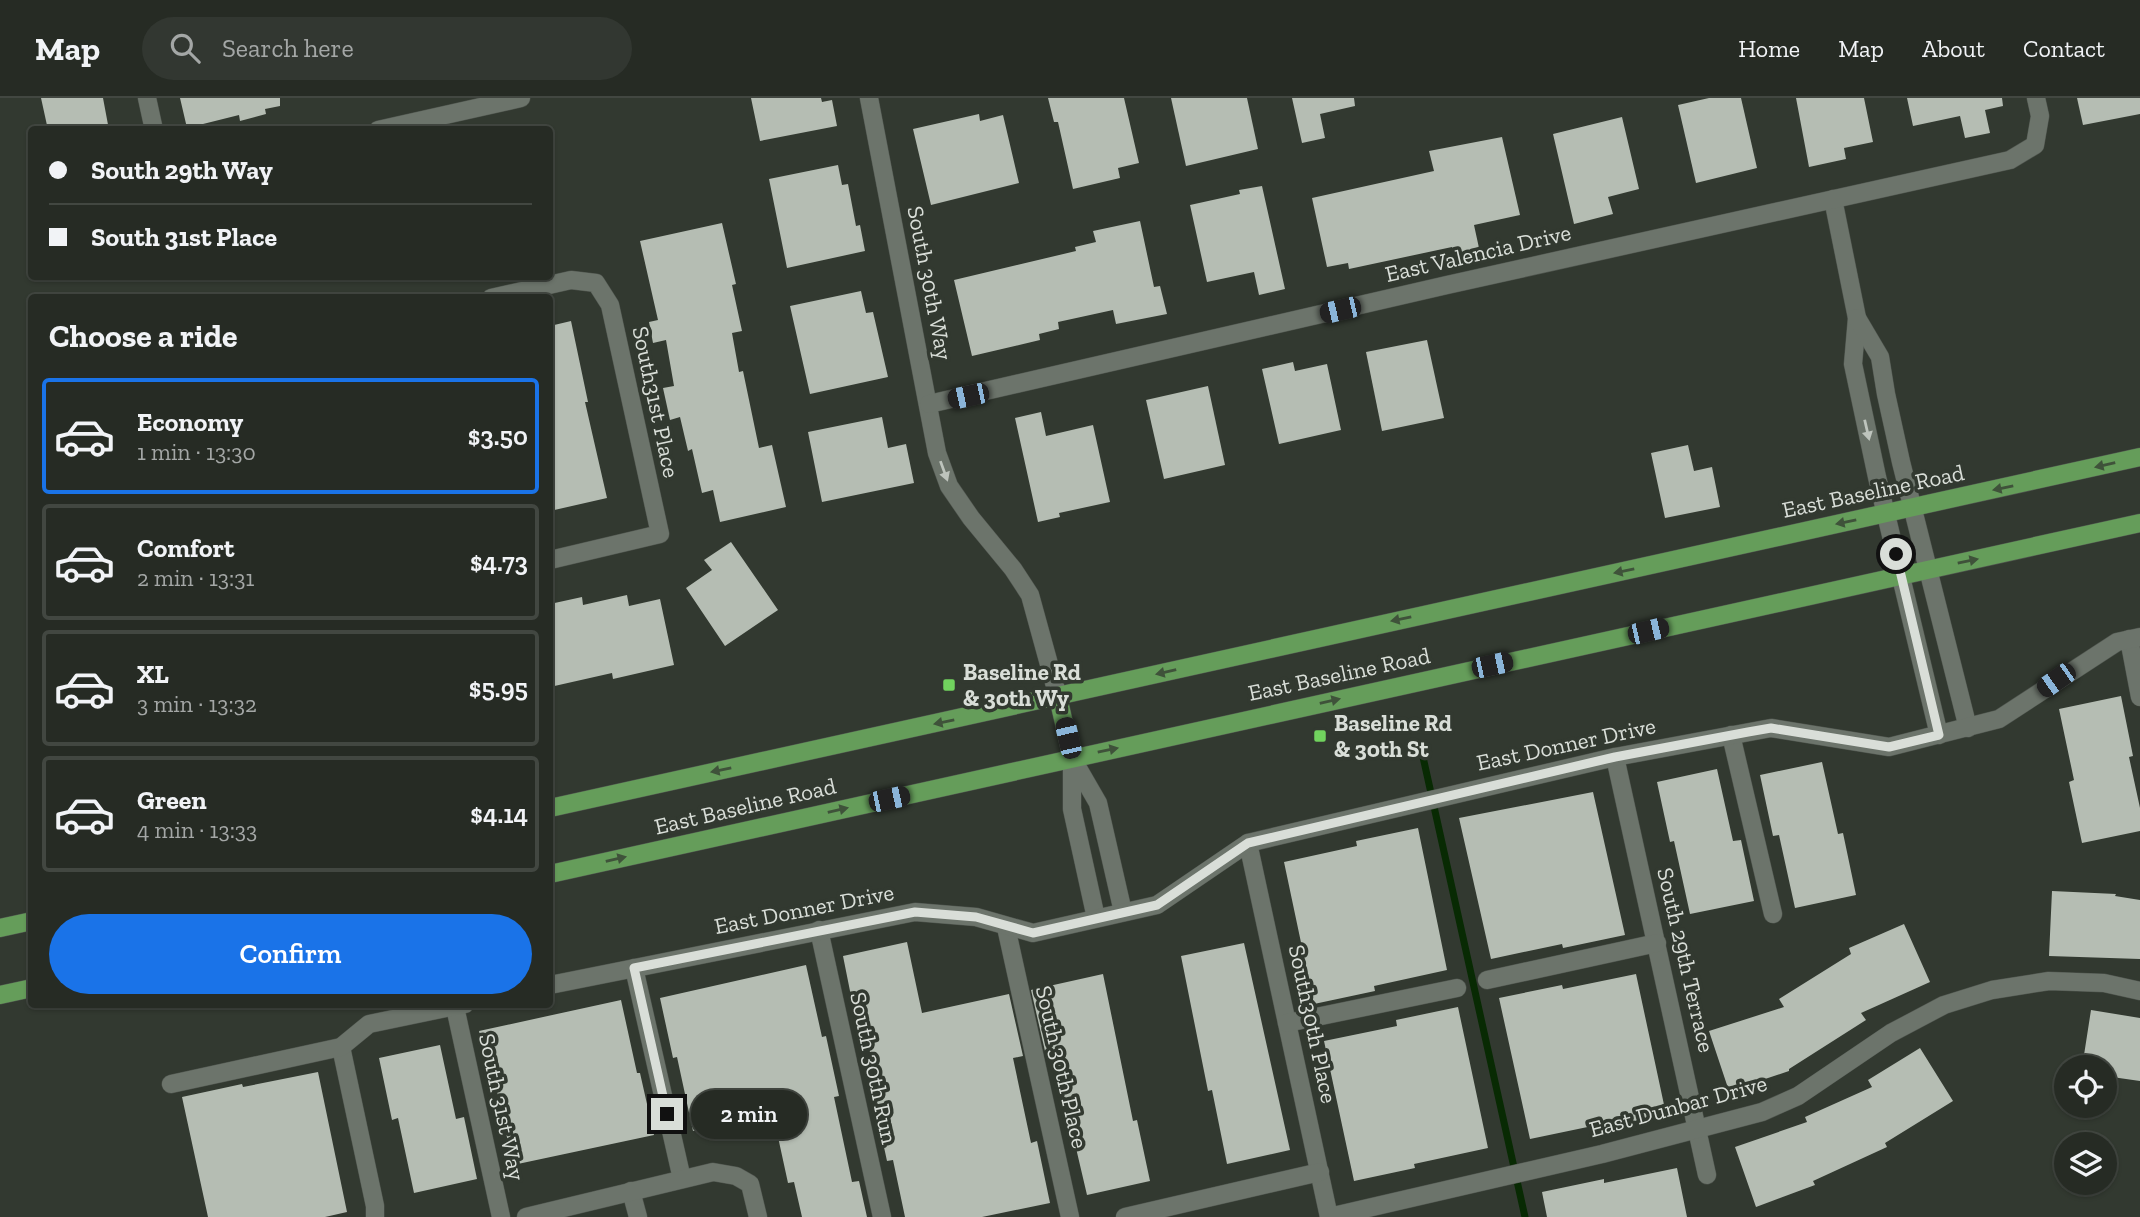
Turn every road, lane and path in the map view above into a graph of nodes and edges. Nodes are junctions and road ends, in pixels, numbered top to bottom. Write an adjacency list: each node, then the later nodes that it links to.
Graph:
1 (147, 98): 5 (street)
2 (521, 98): 6 (street)
3 (2036, 98): 7 (street, East Valencia Drive)
4 (872, 99): 12 (street, South 30th Way)
5 (153, 126)
6 (396, 126)
7 (1833, 199): 9 (street); 12 (street, East Valencia Drive)
8 (508, 294): 17 (street, South31st Place)
9 (1857, 318): 10 (street); 11 (street)
10 (1886, 394): 11 (street); 14 (street)
11 (1860, 399): 15 (street, one-way to 15)
12 (929, 404): 23 (street, South 30th Way, one-way to 23)
13 (2140, 457): 14 (main road, East Baseline Road, one-way to 14)
14 (1913, 508): 15 (main road, East Baseline Road); 18 (street)
15 (1887, 513): 19 (street); 23 (main road, East Baseline Road, one-way to 23)
16 (2140, 523): 18 (main road, East Baseline Road, one-way to 16)
17 (553, 559)
18 (1928, 570): 19 (main road, East Baseline Road); 21 (street)
19 (1901, 575): 22 (street); 29 (main road, East Baseline Road, one-way to 19)
20 (2134, 638): 24 (street); 25 (street, East Donner Drive)
21 (1953, 663): 22 (street); 25 (street)
22 (1923, 671): 27 (street)
23 (1058, 697): 29 (main road); 30 (main road, East Baseline Road, one-way to 30)
24 (2140, 697)
25 (1968, 728): 27 (street, East Donner Drive)
26 (1731, 735): 27 (street, East Donner Drive); 28 (street, East Donner Drive); 36 (street)
27 (1939, 735)
28 (1615, 757): 31 (street, East Donner Drive); 42 (street, South 29th Terrace)
29 (1072, 758): 32 (street); 33 (street); 34 (main road, East Baseline Road, one-way to 29)
30 (553, 806)
31 (1248, 843): 35 (street, East Donner Drive); 52 (street, South30th Place)
32 (1110, 851): 33 (street); 35 (street)
33 (1083, 858): 37 (street)
34 (553, 873)
35 (1123, 912): 37 (street, East Donner Drive)
36 (1773, 915)
37 (1096, 918): 39 (street, East Donner Drive)
38 (28, 922): 40 (main road)
39 (1006, 927): 41 (street, East Donner Drive); 66 (street, South 30th Place)
40 (0, 928)
41 (819, 930): 43 (street, East Donner Drive); 65 (street, South 30th Run)
42 (1657, 943): 44 (street); 55 (street, South 29th Terrace)
43 (634, 968): 45 (street, East Donner Drive); 58 (street)
44 (1488, 980)
45 (553, 984)
46 (1457, 988): 52 (street)
47 (28, 989): 49 (main road)
48 (2140, 991): 55 (street, East Dunbar Drive)
49 (0, 995)
50 (450, 1008): 53 (street)
51 (460, 1008): 61 (street, South 31st Way)
52 (1287, 1023): 56 (street, South30th Place)
53 (341, 1047): 54 (street); 60 (street)
54 (171, 1084)
55 (1698, 1130): 57 (street, South 29th Terrace); 68 (street, East Dunbar Drive)
56 (1320, 1172): 67 (street); 68 (street, South30th Place)
57 (1707, 1175)
58 (682, 1179): 59 (street); 64 (street)
59 (631, 1191): 62 (street); 63 (street)
60 (374, 1217)
61 (501, 1217)
62 (526, 1217)
63 (638, 1217)
64 (758, 1217)
65 (882, 1217)
66 (1070, 1217)
67 (1125, 1217)
68 (1329, 1217)

